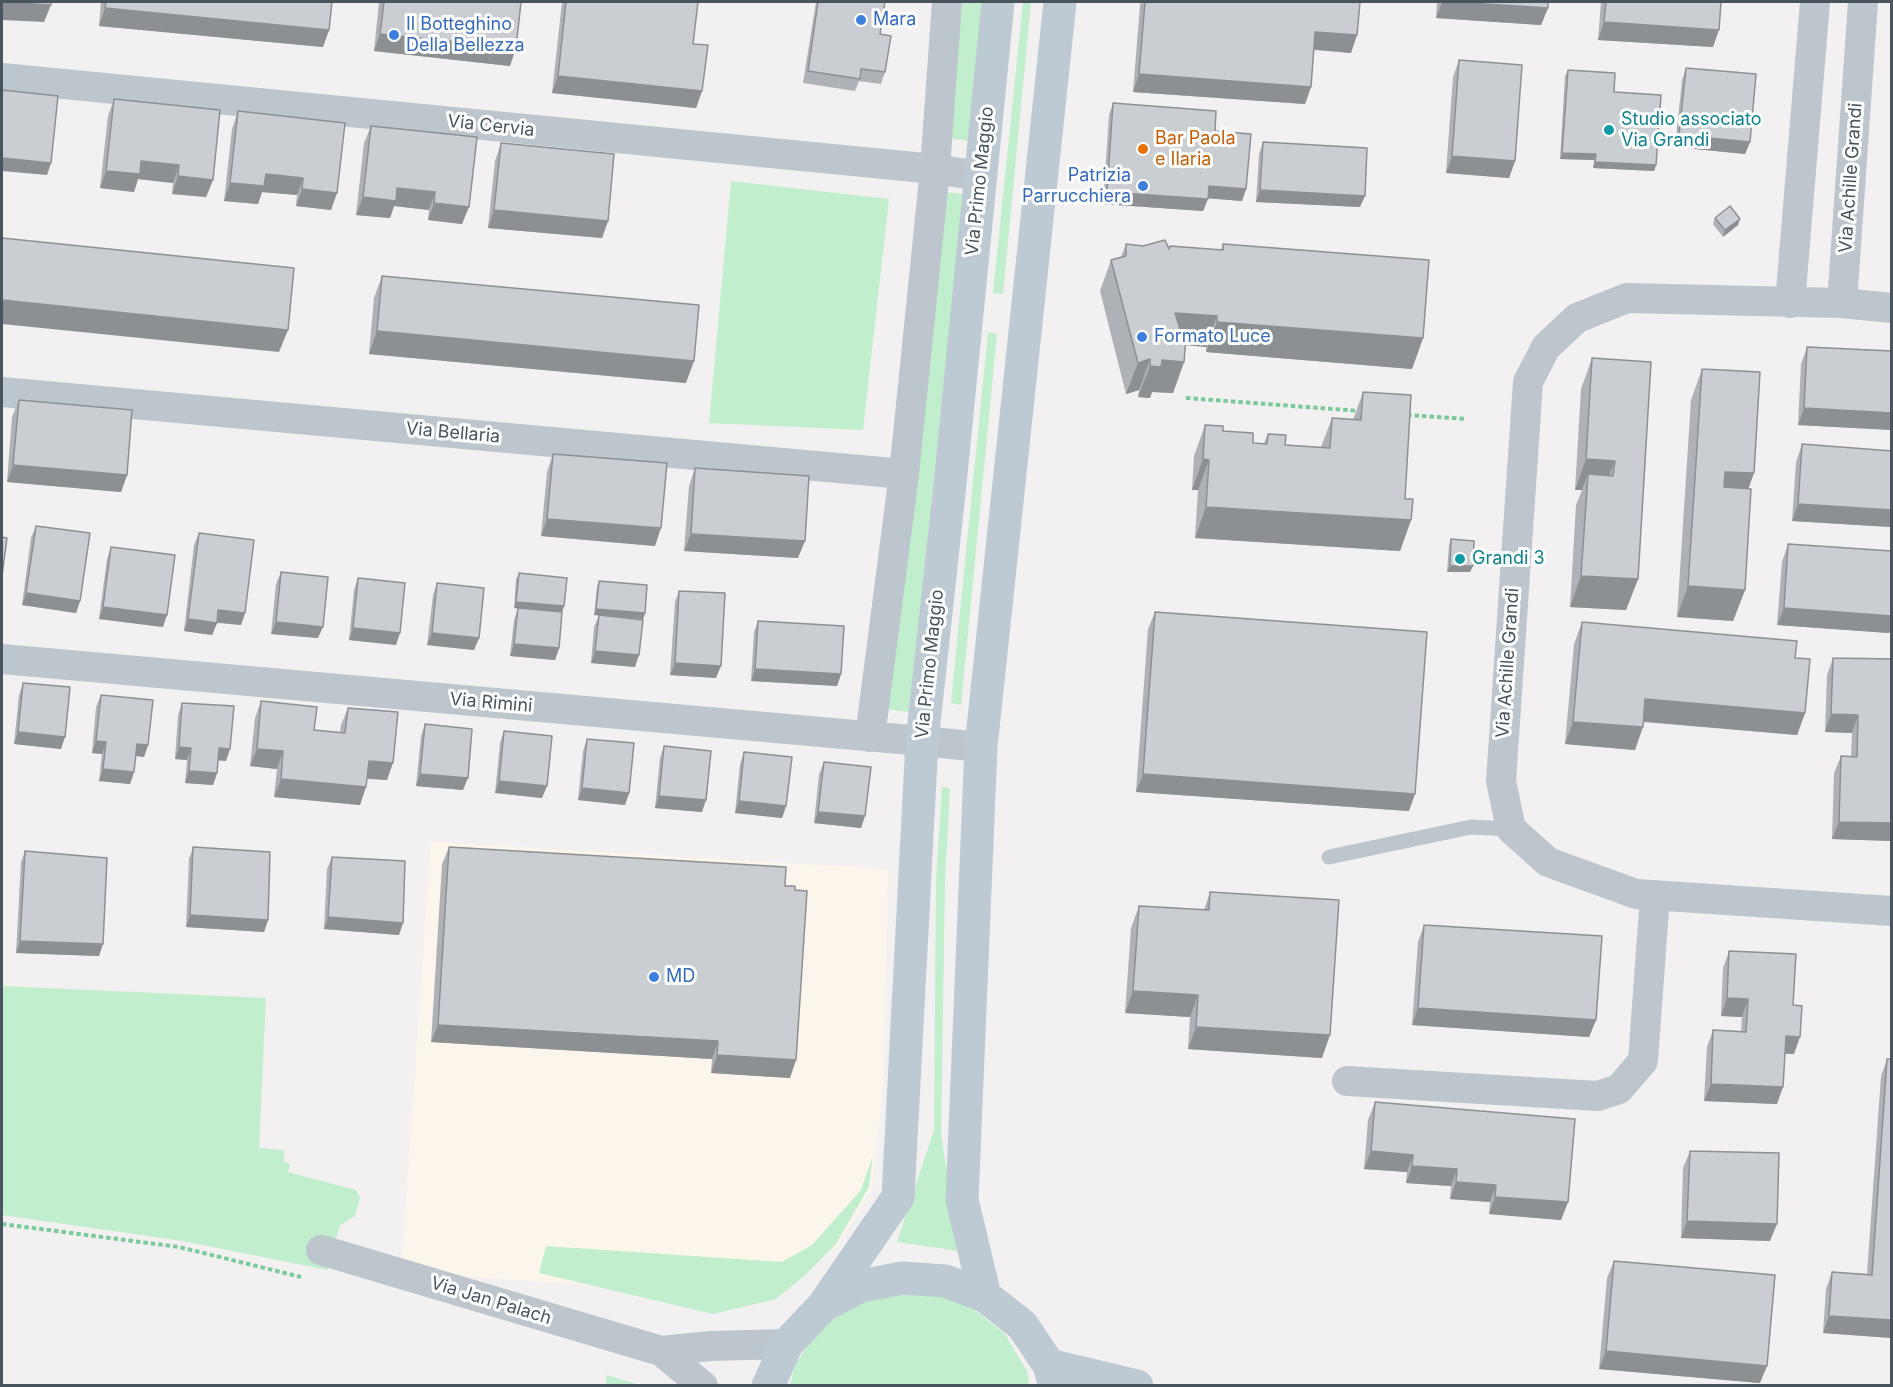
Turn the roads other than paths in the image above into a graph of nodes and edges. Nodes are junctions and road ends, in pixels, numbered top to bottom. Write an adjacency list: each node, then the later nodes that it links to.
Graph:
1 (947, 2): 7 (street)
2 (998, 2): 8 (street, Via Primo Maggio)
3 (1060, 2): 17 (street)
4 (1815, 2): 9 (street)
5 (1863, 2): 10 (street, Via Achille Grandi)
6 (2, 78): 7 (street, Via Cervia)
7 (935, 169): 8 (street, Via Cervia); 13 (street)
8 (980, 176): 16 (street, Via Primo Maggio)
9 (1791, 303): 10 (street, Via Achille Grandi); 18 (street, Via Achille Grandi)
10 (1842, 303): 11 (street)
11 (1892, 308)
12 (2, 392): 13 (street, Via Bellaria)
13 (904, 474): 15 (street)
14 (2, 659): 15 (street, Via Rimini)
15 (870, 737): 16 (street, Via Rimini)
16 (922, 741): 17 (street, Via Rimini); 25 (street, Via Primo Maggio)
17 (981, 747): 24 (street)
18 (1511, 829): 19 (lane); 20 (street)
19 (1329, 857)
20 (1654, 895): 21 (street); 22 (street)
21 (1892, 911)
22 (1347, 1082)
23 (321, 1250): 27 (street, Via Jan Palach)
24 (985, 1296): 25 (street, Via Primo Maggio); 28 (street, Via Primo Maggio)
25 (823, 1306): 26 (street, Via Primo Maggio)
26 (787, 1344): 27 (street, Via Jan Palach); 30 (street, Via Primo Maggio)
27 (661, 1351): 29 (street, Via Jan Palach)
28 (1052, 1375): 31 (street)
29 (703, 1386)
30 (768, 1386)
31 (1137, 1386)

